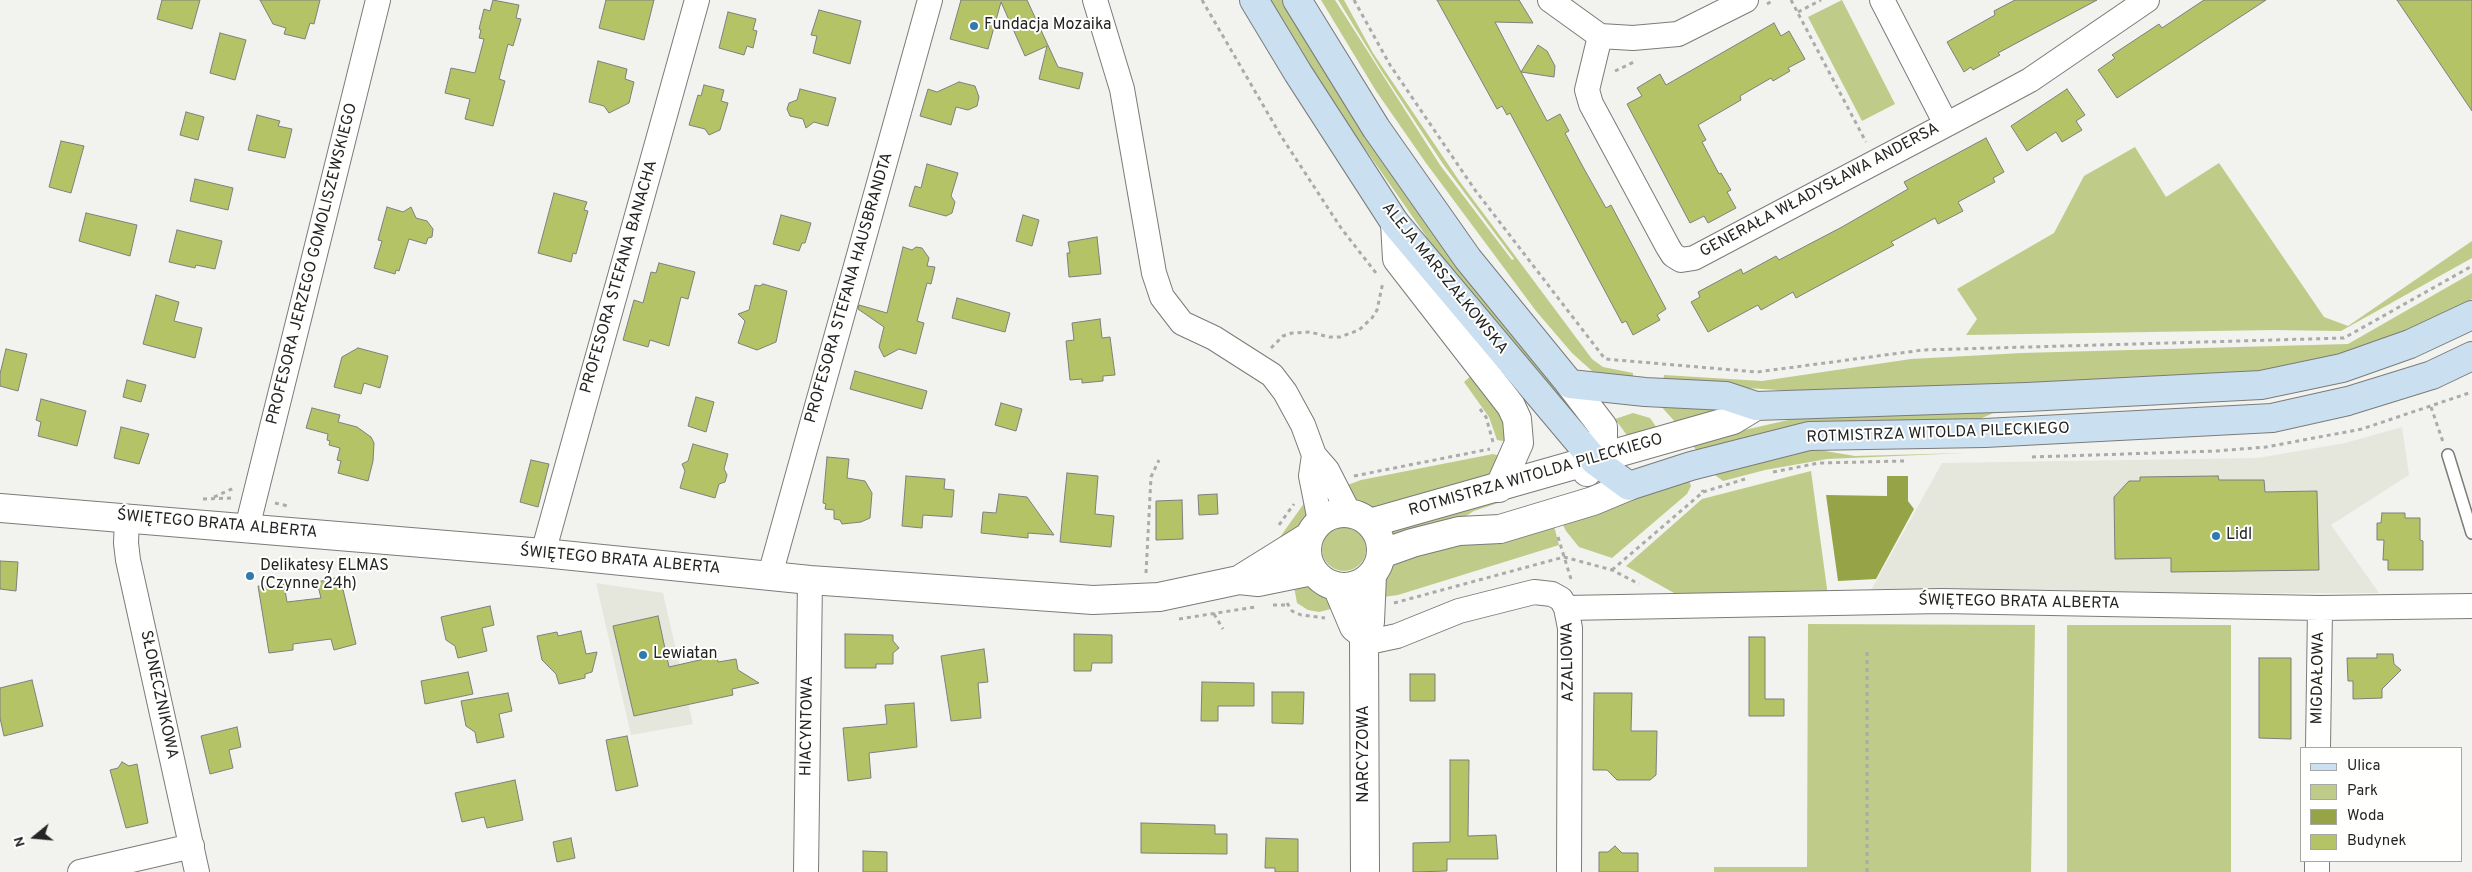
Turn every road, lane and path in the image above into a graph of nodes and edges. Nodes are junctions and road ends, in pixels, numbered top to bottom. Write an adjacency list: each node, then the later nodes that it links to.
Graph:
1 (378, 0): 45 (street, PROFESORA JERZEGO GOMOLISZEWSKIEGO)
2 (697, 0): 51 (street, PROFESORA STEFANA BANACHA)
3 (930, 0): 57 (street, PROFESORA STEFANA HAUSBRANDTA)
4 (1095, 0): 33 (street)
5 (1202, 0): 24 (path)
6 (1254, 0): 22 (main road, ALEJA MARSZAŁKOWSKA)
7 (1297, 0): 29 (main road, ALEJA MARSZAŁKOWSKA)
8 (1354, 0): 23 (path)
9 (1550, 0): 17 (street)
10 (1774, 0): 15 (path)
11 (1791, 0): 16 (path)
12 (1821, 0): 16 (path)
13 (1882, 0): 20 (street)
14 (2147, 0): 20 (street, GENERAŁA WŁADYSŁAWA ANDERSA)
15 (1754, 3): 17 (street)
16 (1798, 12): 21 (path)
17 (1600, 36): 21 (street, GENERAŁA WŁADYSŁAWA ANDERSA)
18 (1641, 58): 19 (path)
19 (1608, 75)
20 (1946, 124): 21 (street, GENERAŁA WŁADYSŁAWA ANDERSA)
21 (1877, 162)
22 (1395, 223): 36 (main road, ALEJA MARSZAŁKOWSKA); 40 (street)
23 (2472, 266)
24 (1382, 282): 25 (path); 27 (path)
25 (1388, 290)
26 (2472, 315): 31 (main road, ROTMISTRZA WITOLDA PILECKIEGO)
27 (1270, 349)
28 (2472, 356): 38 (main road, ROTMISTRZA WITOLDA PILECKIEGO)
29 (1570, 384): 31 (main road, ROTMISTRZA WITOLDA PILECKIEGO); 36 (street)
30 (1476, 401): 37 (path)
31 (1756, 406): 36 (street, ROTMISTRZA WITOLDA PILECKIEGO)
32 (2431, 407): 34 (path)
33 (1314, 455): 44 (street); 46 (street)
34 (2448, 455): 49 (lane)
35 (1159, 460): 56 (path)
36 (1595, 461): 38 (main road, ALEJA MARSZAŁKOWSKA); 40 (street, ROTMISTRZA WITOLDA PILECKIEGO); 47 (street)
37 (1348, 477)
38 (1629, 486): 47 (street, ROTMISTRZA WITOLDA PILECKIEGO)
39 (1700, 486): 52 (path)
40 (1499, 488): 44 (street, ROTMISTRZA WITOLDA PILECKIEGO)
41 (1296, 500): 48 (path)
42 (0, 508): 43 (street, ŚWIĘTEGO BRATA ALBERTA)
43 (126, 517): 45 (street, ŚWIĘTEGO BRATA ALBERTA); 73 (street, SŁONECZNIKOWA)
44 (1360, 518): 46 (street); 53 (street)
45 (247, 528): 51 (street, ŚWIĘTEGO BRATA ALBERTA)
46 (1314, 529): 55 (street); 60 (street, ŚWIĘTEGO BRATA ALBERTA)
47 (1458, 531): 53 (street, ROTMISTRZA WITOLDA PILECKIEGO)
48 (1274, 532)
49 (2472, 533)
50 (1558, 535): 52 (path)
51 (543, 553): 57 (street, ŚWIĘTEGO BRATA ALBERTA)
52 (1564, 557): 63 (path); 65 (path)
53 (1377, 564): 61 (street); 70 (street, NARCYZOWA)
54 (1156, 571): 56 (path)
55 (1312, 571): 60 (street, ŚWIĘTEGO BRATA ALBERTA); 61 (street)
56 (1146, 573): 58 (path)
57 (770, 575): 59 (street, ŚWIĘTEGO BRATA ALBERTA)
58 (1137, 575)
59 (810, 580): 60 (street, ŚWIĘTEGO BRATA ALBERTA); 74 (street, HIACYNTOWA)
60 (1239, 580)
61 (1337, 587): 70 (street)
62 (1286, 598): 68 (path)
63 (1388, 605)
64 (2472, 606): 66 (street, ŚWIĘTEGO BRATA ALBERTA)
65 (1573, 608): 66 (street, ŚWIĘTEGO BRATA ALBERTA); 70 (street, AZALIOWA); 78 (street, AZALIOWA)
66 (2320, 608): 72 (street, MIGDAŁOWA)
67 (1214, 614): 69 (path)
68 (1329, 618)
69 (1223, 629)
70 (1364, 639): 77 (street, NARCYZOWA)
71 (1867, 649): 79 (path)
72 (2318, 747)
73 (192, 846): 75 (street); 76 (street, SŁONECZNIKOWA)
74 (801, 871)
75 (80, 872)
76 (197, 872)
77 (1366, 872)
78 (1569, 872)
79 (1867, 872)

